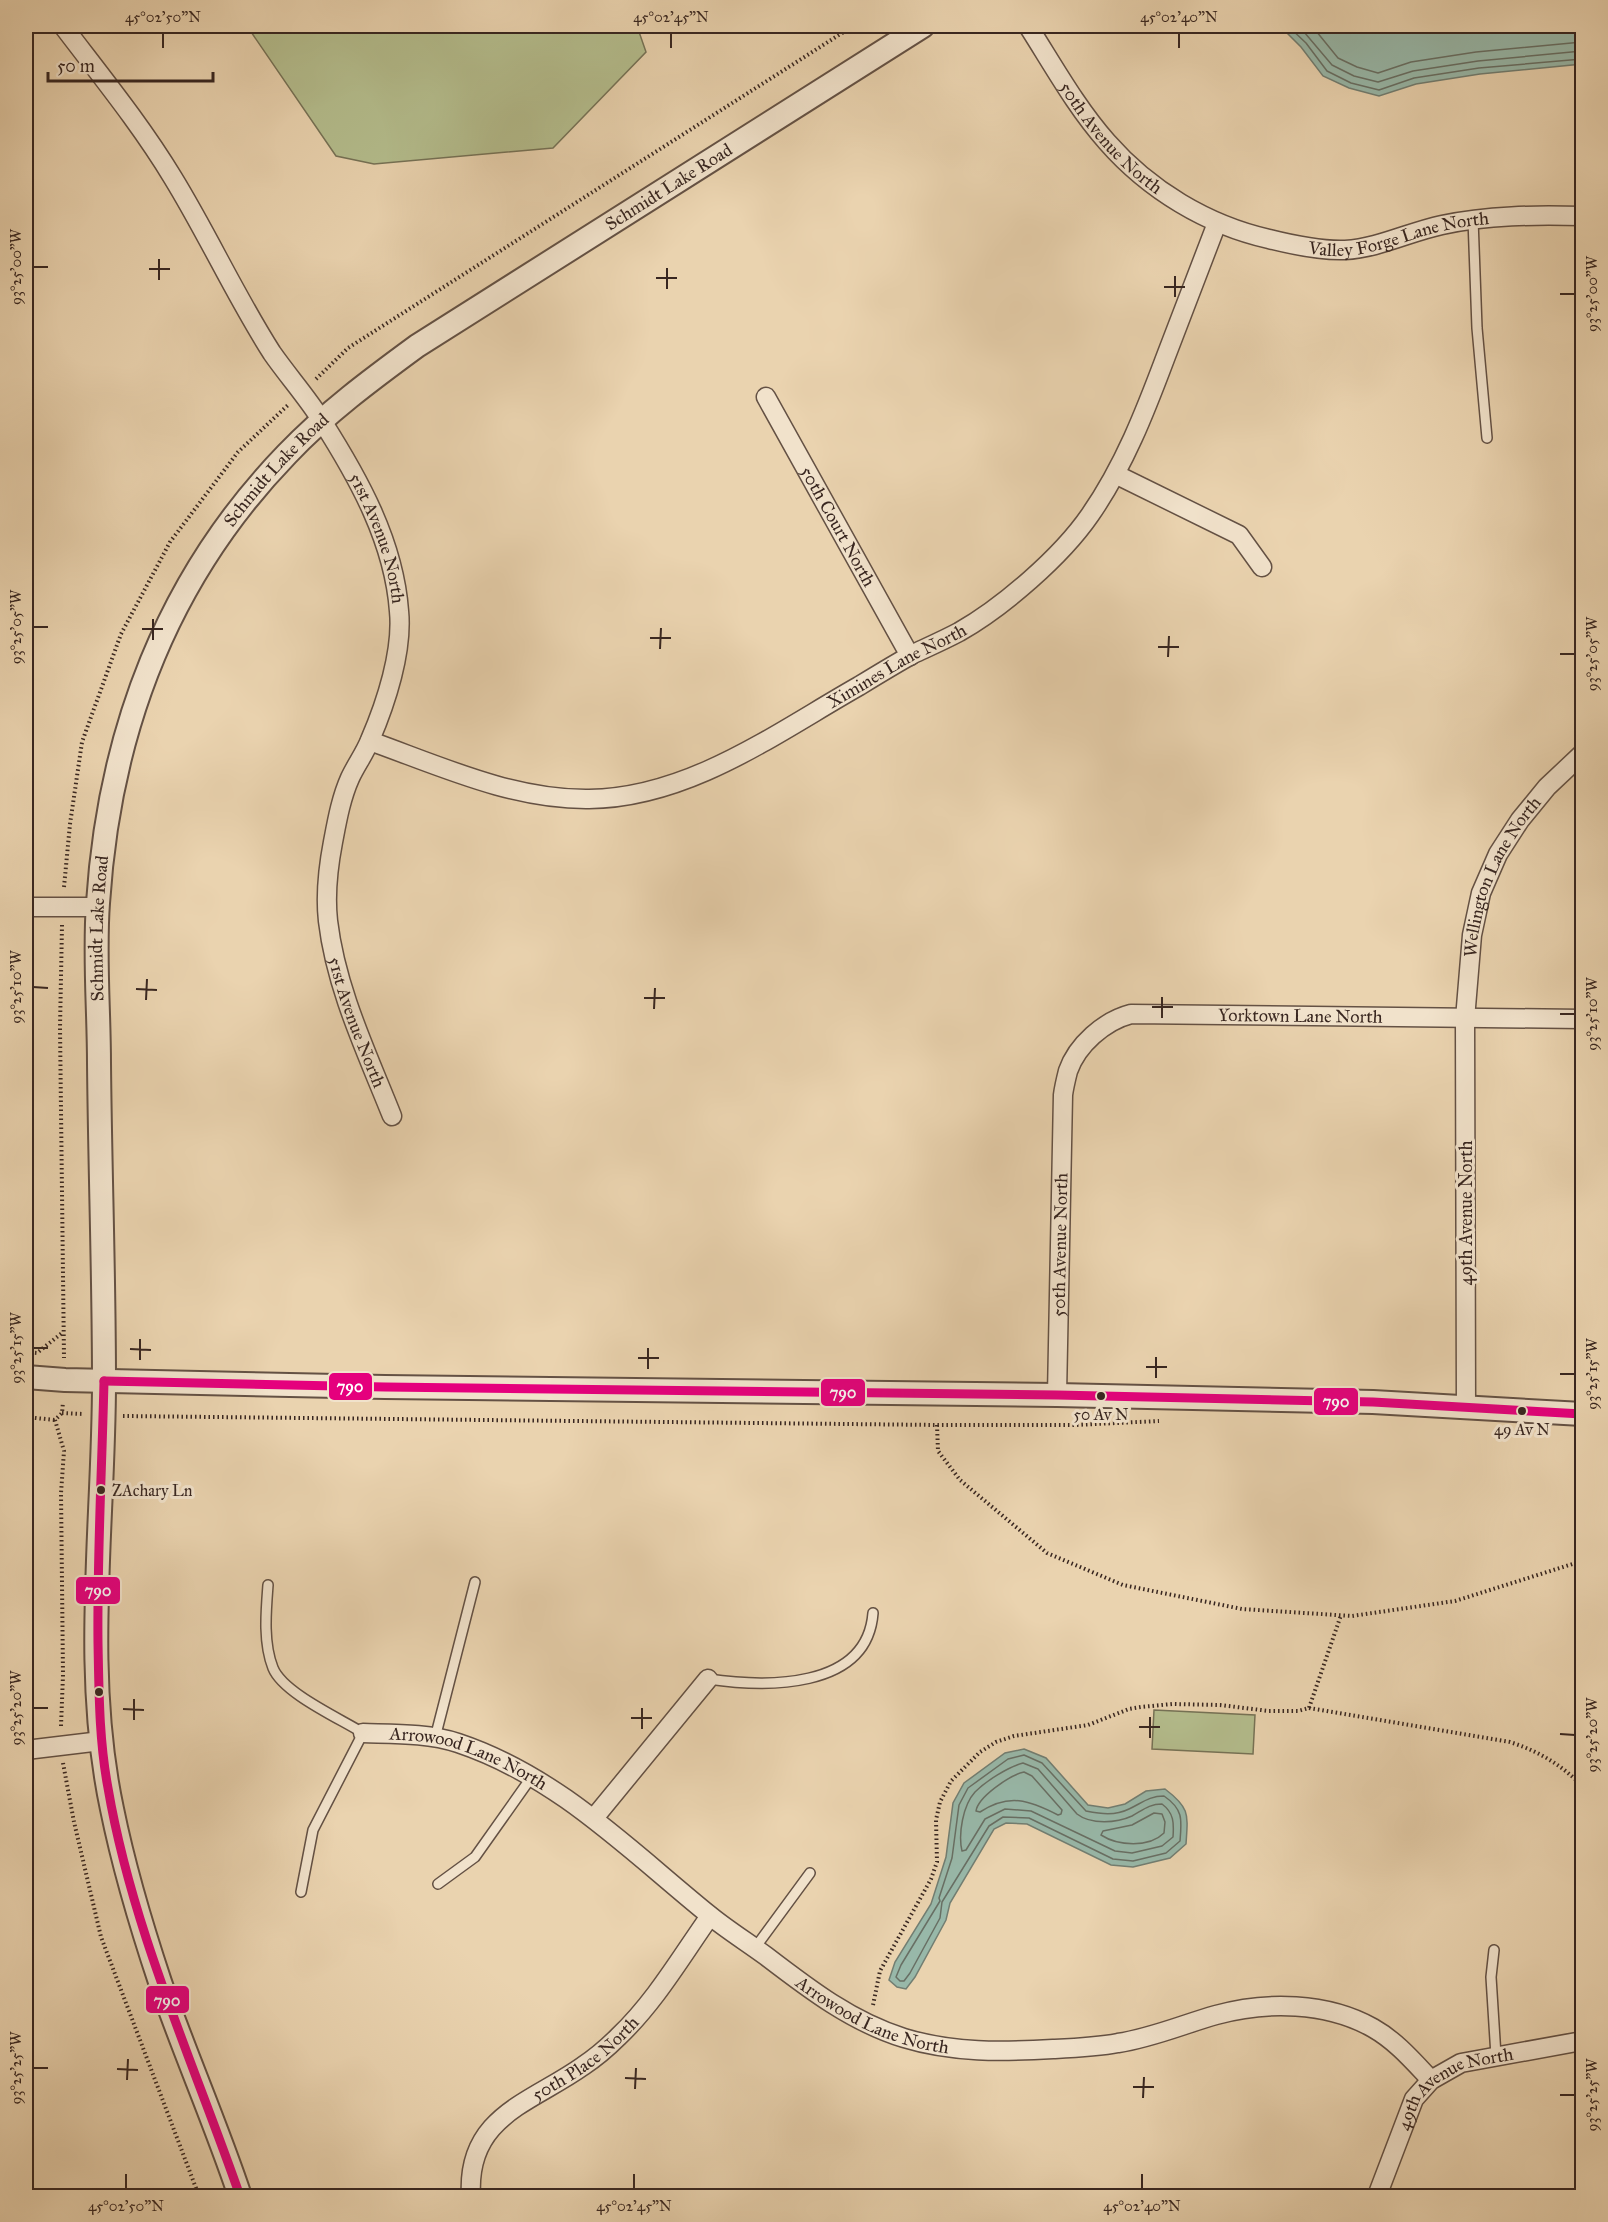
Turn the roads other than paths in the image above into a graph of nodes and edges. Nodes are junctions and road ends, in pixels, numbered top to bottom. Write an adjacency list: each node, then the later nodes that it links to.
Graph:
1 (63, 26): 8 (street, 51st Avenue North)
2 (923, 26): 8 (street, Schmidt Lake Road)
3 (1028, 26): 6 (street, 50th Avenue North)
4 (1582, 216): 5 (street, Valley Forge Lane North)
5 (1473, 219): 6 (street, Valley Forge Lane North); 9 (lane)
6 (1217, 223): 10 (street, Ximines Lane North)
7 (766, 397): 12 (street, 50th Court North)
8 (322, 422): 13 (street, 51st Avenue North); 15 (street, Schmidt Lake Road)
9 (1487, 438)
10 (1116, 475): 11 (street); 12 (street, Ximines Lane North)
11 (1262, 567)
12 (910, 656): 13 (street, Ximines Lane North)
13 (370, 741): 20 (street, 51st Avenue North)
14 (1582, 754): 17 (street, Wellington Lane North)
15 (98, 907): 16 (street); 22 (street, Schmidt Lake Road)
16 (26, 908)
17 (1465, 1019): 18 (street, Yorktown Lane North); 19 (street, Yorktown Lane North); 24 (street, 49th Avenue North)
18 (1582, 1019)
19 (1062, 1095): 23 (street, 50th Avenue North)
20 (392, 1116)
21 (26, 1377): 22 (street)
22 (104, 1381): 23 (street); 32 (street, Schmidt Lake Road)
23 (1057, 1395): 24 (street)
24 (1466, 1407): 25 (street)
25 (1582, 1414)
26 (475, 1582): 31 (lane)
27 (268, 1585): 30 (lane)
28 (873, 1613): 29 (lane)
29 (708, 1679): 35 (street)
30 (363, 1733): 31 (street, Arrowood Lane North); 38 (lane)
31 (435, 1738): 34 (street, Arrowood Lane North)
32 (101, 1741): 33 (street); 45 (street, Schmidt Lake Road)
33 (26, 1750)
34 (533, 1776): 35 (street, Arrowood Lane North); 37 (lane)
35 (594, 1818): 39 (street, Arrowood Lane North)
36 (810, 1873): 40 (lane)
37 (438, 1884)
38 (301, 1892)
39 (710, 1916): 40 (street, Arrowood Lane North); 46 (street, 50th Place North)
40 (755, 1948): 44 (street, Arrowood Lane North)
41 (1494, 1950): 43 (lane)
42 (1582, 2040): 43 (street, 49th Avenue North)
43 (1496, 2056): 44 (street, 49th Avenue North)
44 (1431, 2080): 47 (street, 49th Avenue North)
45 (240, 2196)
46 (471, 2196)
47 (1377, 2196)

